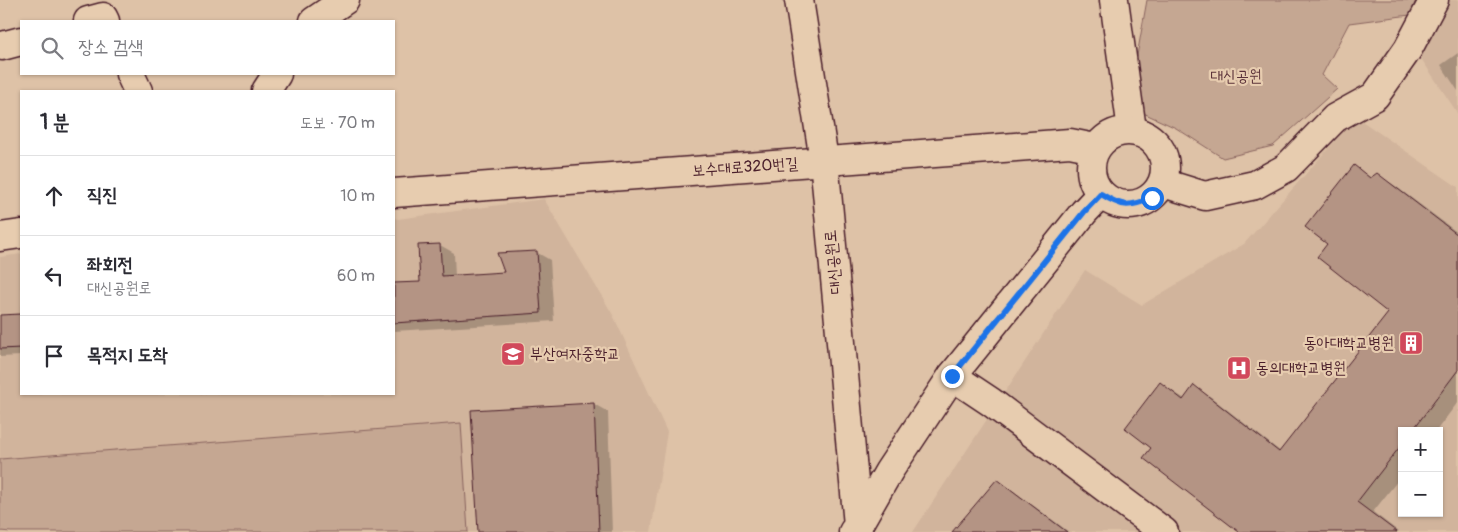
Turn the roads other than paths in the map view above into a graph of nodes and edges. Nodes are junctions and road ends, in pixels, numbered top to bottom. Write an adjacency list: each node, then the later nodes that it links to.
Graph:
1 (345, 0): 7 (street)
2 (799, 0): 14 (street, 대신공원로)
3 (1114, 0): 12 (street)
4 (1434, 0): 15 (street)
5 (92, 20): 6 (street)
6 (104, 20)
7 (315, 20)
8 (130, 75): 10 (street)
9 (276, 75): 11 (street)
10 (138, 90)
11 (267, 90)
12 (1132, 130): 13 (street); 15 (street)
13 (1095, 148): 14 (street, 보수대로320번길); 17 (street)
14 (824, 160): 16 (street, 보수대로320번길); 21 (street, 대신공원로)
15 (1163, 183): 17 (street)
16 (395, 193)
17 (1101, 194): 20 (street, 대신공원로)
18 (20, 234): 19 (street)
19 (0, 238)
20 (952, 376): 21 (street, 대신공원로); 22 (street)
21 (857, 530)
22 (1164, 532)

